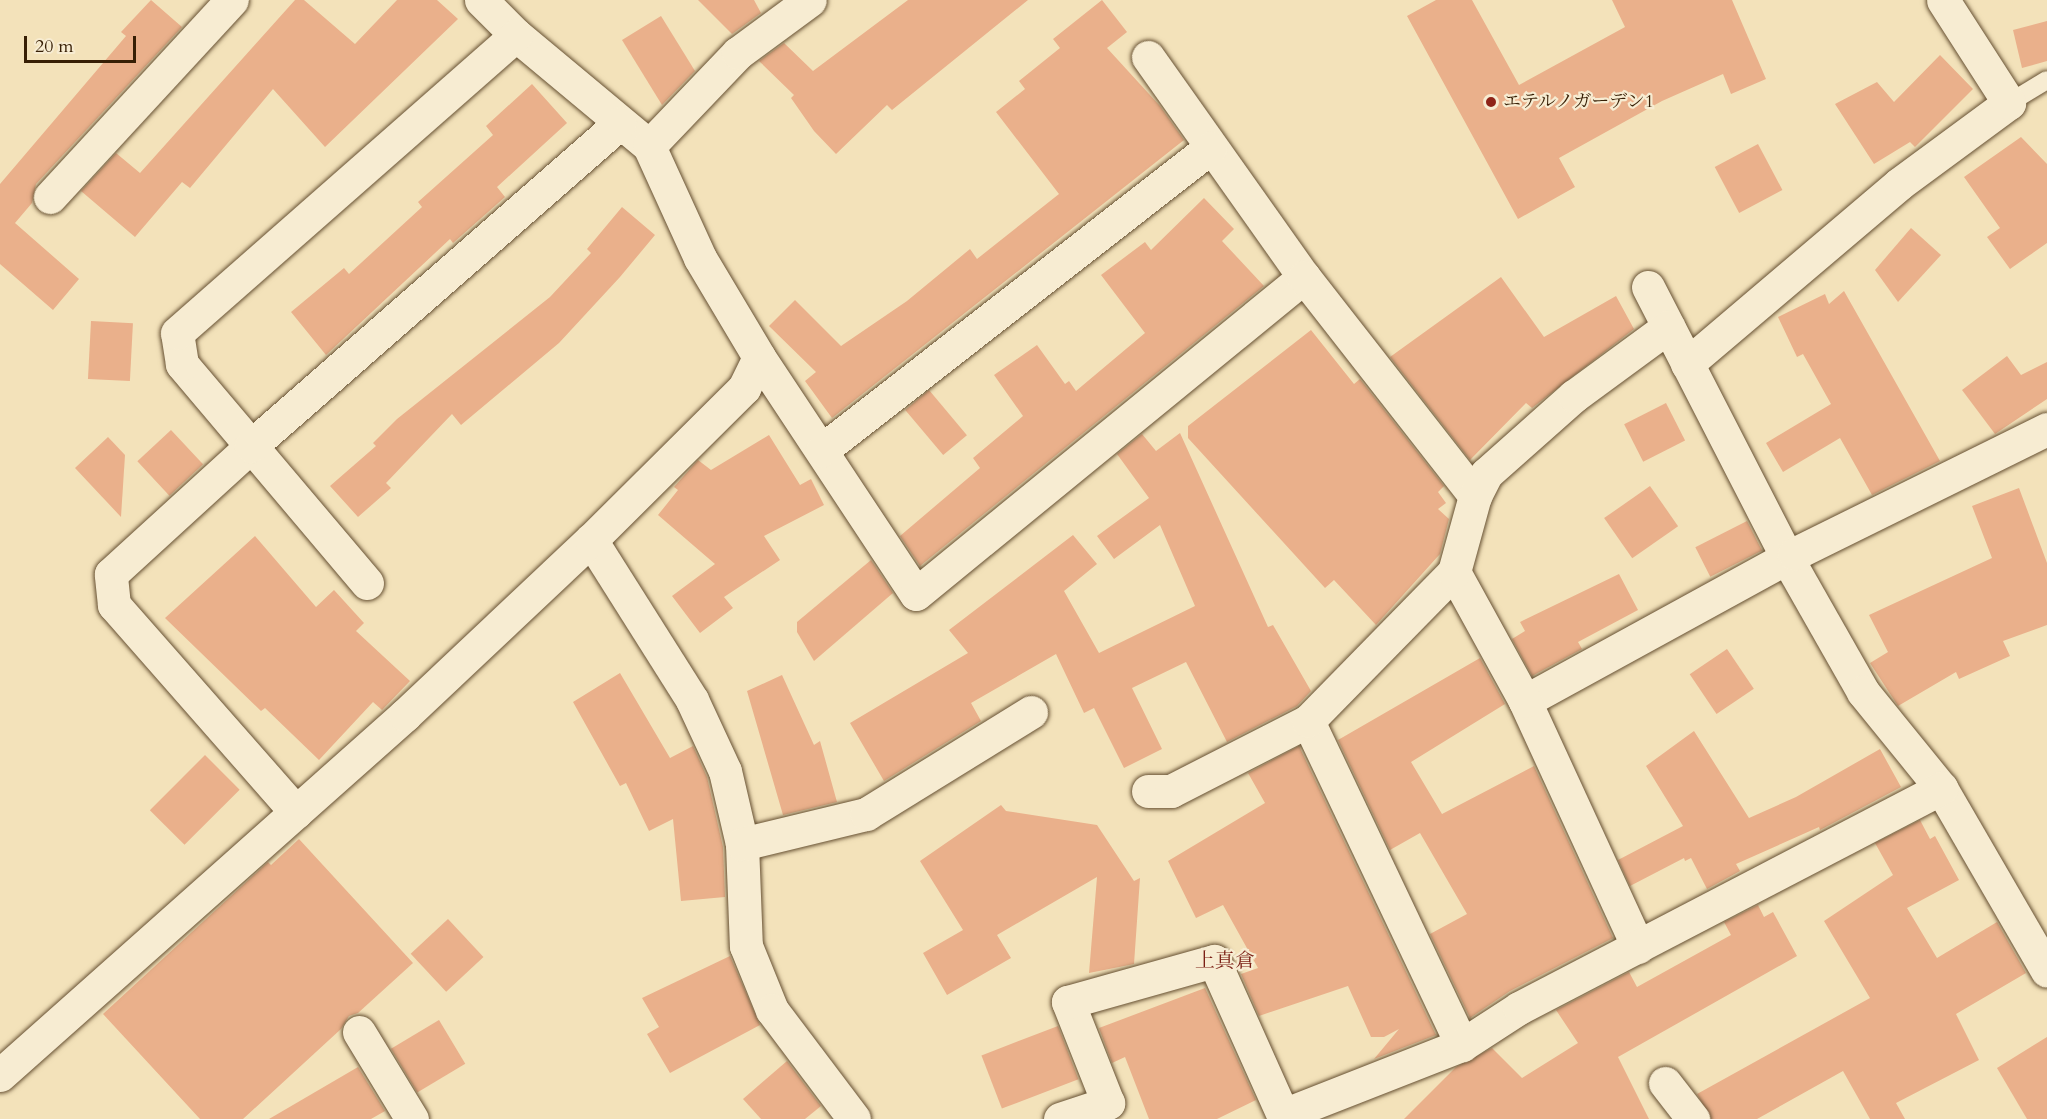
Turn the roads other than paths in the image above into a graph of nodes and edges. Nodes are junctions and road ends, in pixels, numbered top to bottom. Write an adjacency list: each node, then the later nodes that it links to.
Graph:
1 (232, 0): 12 (street)
2 (481, 0): 5 (street)
3 (810, 0): 10 (street)
4 (1943, 0): 8 (street)
5 (516, 35): 9 (street); 19 (street)
6 (1148, 57): 11 (street)
7 (2047, 80): 8 (lane)
8 (2009, 104): 17 (street)
9 (620, 123): 10 (street); 19 (street)
10 (649, 146): 16 (street)
11 (1210, 148): 13 (street); 20 (street)
12 (50, 197)
13 (1304, 277): 20 (street); 21 (street)
14 (1647, 288): 15 (street)
15 (1668, 327): 17 (street); 21 (street)
16 (759, 357): 20 (street); 22 (street)
17 (1687, 364): 23 (street)
18 (2047, 429): 23 (street)
19 (251, 446): 25 (street); 31 (street)
20 (822, 450)
21 (1475, 496): 24 (street)
22 (591, 540): 31 (street); 32 (street)
23 (1787, 558): 26 (street); 29 (street)
24 (1454, 572): 26 (street); 28 (street)
25 (367, 583)
26 (1525, 700): 33 (street)
27 (1031, 712): 32 (street)
28 (1308, 721): 30 (street); 36 (street)
29 (1941, 788): 33 (street); 34 (street)
30 (1148, 791)
31 (296, 812): 37 (street)
32 (742, 844): 40 (street)
33 (1638, 947): 36 (street)
34 (2047, 971)
35 (359, 1032): 39 (street)
36 (1462, 1045): 41 (street)
37 (0, 1075)
38 (1665, 1083): 42 (street)
39 (412, 1119)
40 (854, 1119)
41 (1060, 1119)
42 (1693, 1119)

